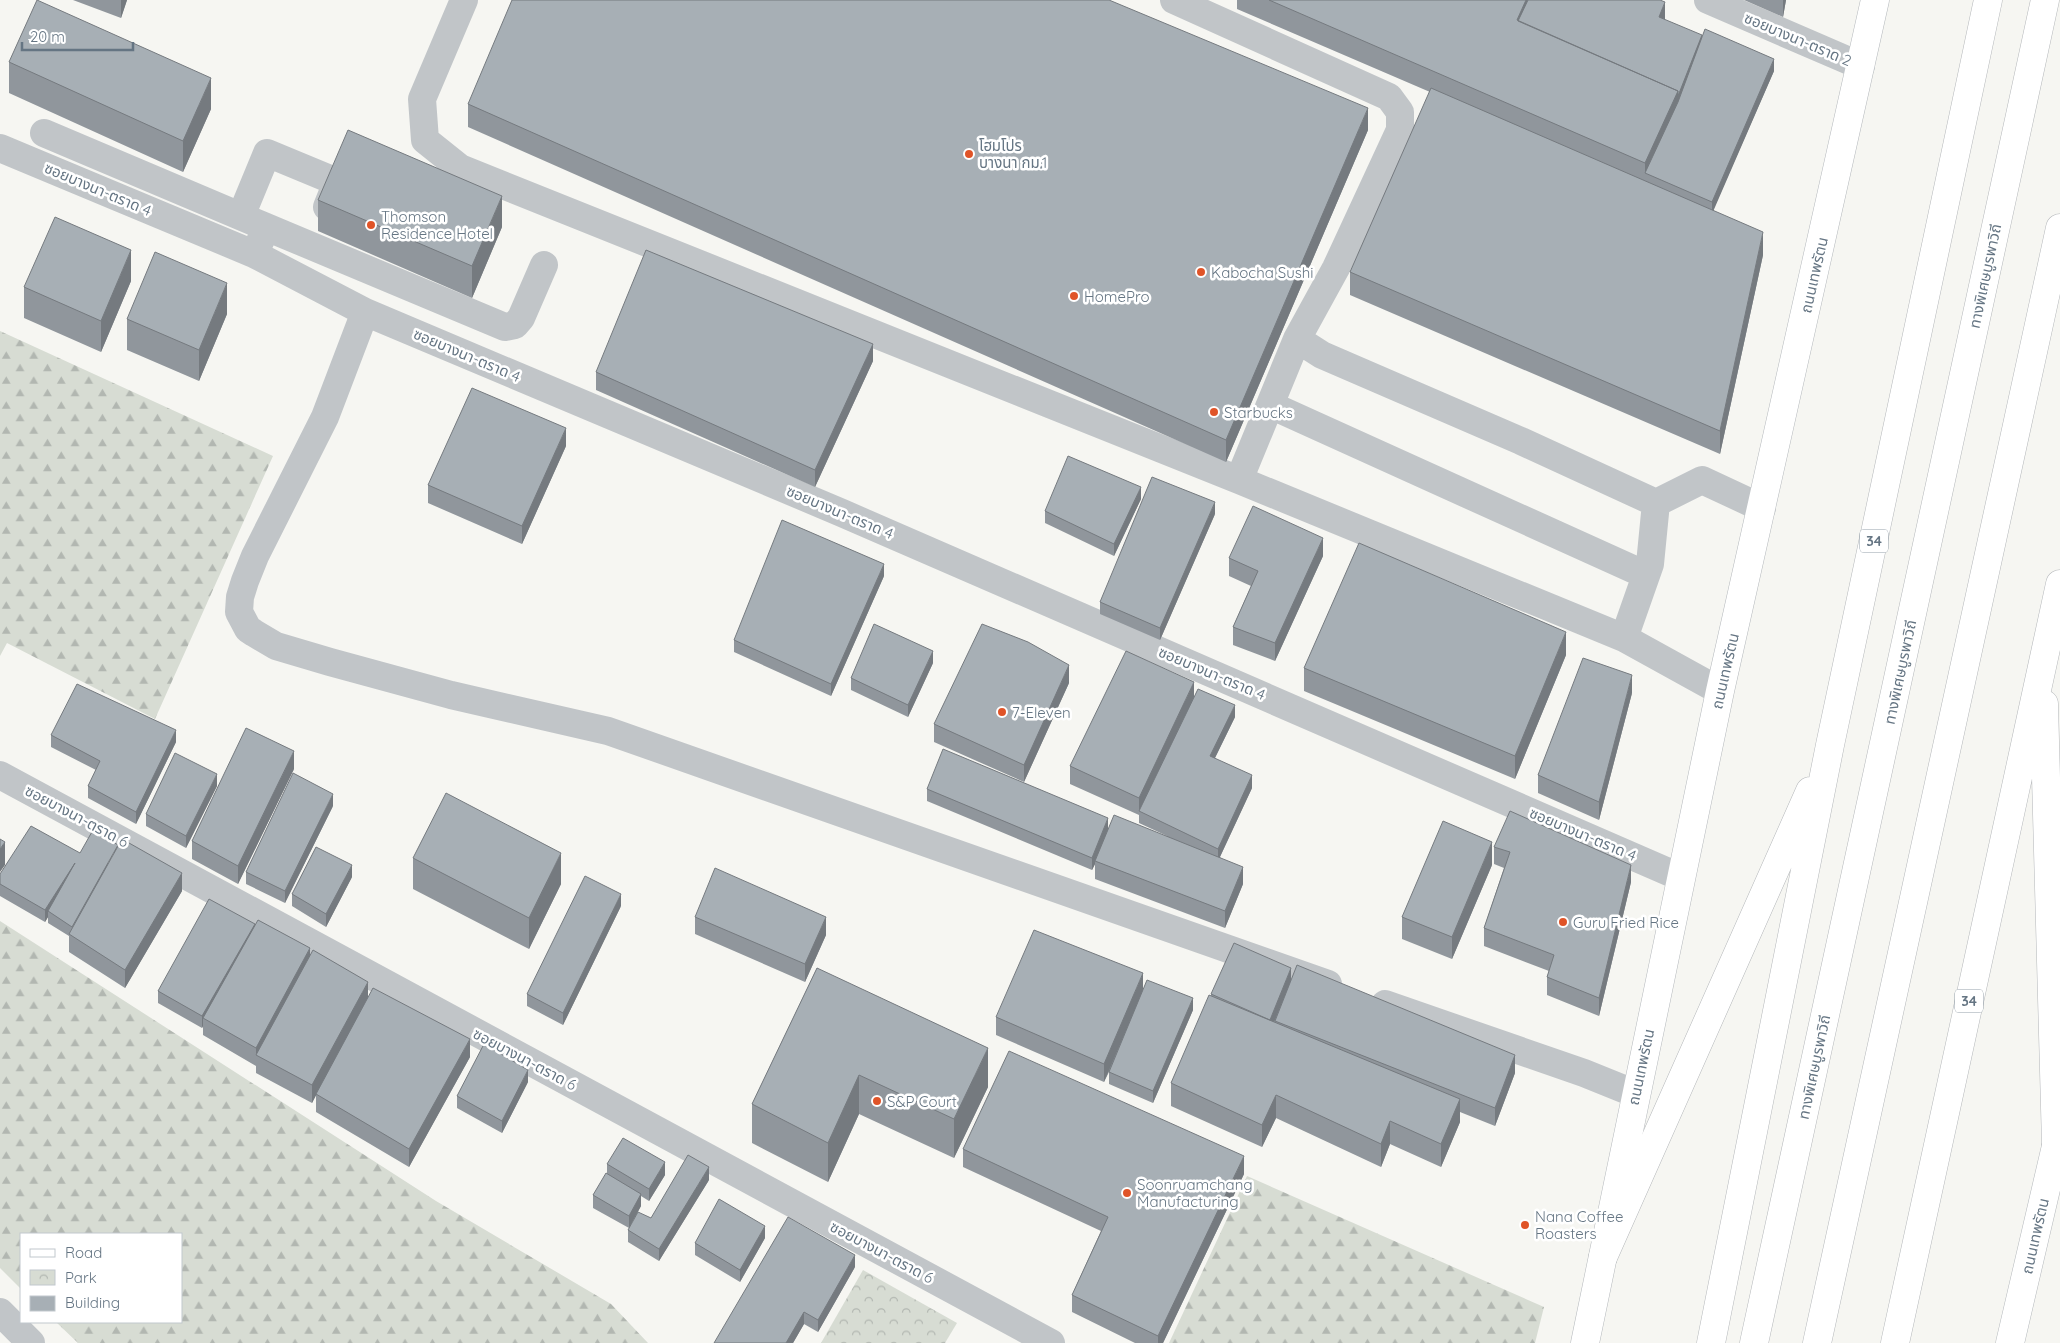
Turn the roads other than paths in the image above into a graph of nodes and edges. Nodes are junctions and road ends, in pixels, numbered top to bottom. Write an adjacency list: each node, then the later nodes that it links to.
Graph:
1 (464, 0): 18 (street)
2 (1174, 0): 16 (street)
3 (1708, 0): 7 (street, ซอยบางนา-ตราด 2)
4 (1875, 0): 7 (main road, ถนนเทพรัตน)
5 (1988, 0): 26 (main road, 34)
6 (2045, 0): 37 (main road, ทางพิเศษบูรพาวิถี)
7 (1861, 66): 20 (main road, ถนนเทพรัตน)
8 (44, 133): 10 (street)
9 (0, 148): 13 (street, ซอยบางนา-ตราด 4)
10 (254, 221): 12 (street); 12 (street); 13 (street)
11 (2060, 228): 38 (main road)
12 (311, 246): 14 (street)
13 (254, 254): 15 (street, ซอยบางนา-ตราด 4)
14 (544, 265)
15 (365, 312): 28 (street, ซอยบางนา-ตราด 4); 29 (street)
16 (1297, 340): 17 (street); 19 (street)
17 (1270, 405): 18 (street); 21 (street)
18 (1239, 480): 23 (street)
19 (1656, 503): 20 (street); 21 (street)
20 (1762, 508): 25 (main road, ถนนเทพรัตน)
21 (1646, 575): 23 (street)
22 (2060, 584): 24 (main road, 34)
23 (1624, 638): 25 (street)
24 (2043, 660): 30 (main road, ถนนเทพรัตน); 39 (main road, 34)
25 (1720, 691): 28 (main road, ถนนเทพรัตน)
26 (1830, 746): 31 (main road); 36 (main road, 34)
27 (0, 775): 34 (street, ซอยบางนา-ตราด 6)
28 (1680, 876): 29 (main road, ถนนเทพรัตน)
29 (1636, 1094): 31 (main road, ถนนเทพรัตน)
30 (2058, 1136): 40 (main road, ถนนเทพรัตน)
31 (1603, 1258): 35 (main road, ถนนเทพรัตน)
32 (0, 1312): 33 (street)
33 (31, 1343)
34 (1051, 1343)
35 (1585, 1343)
36 (1711, 1343)
37 (1754, 1343)
38 (1817, 1343)
39 (1895, 1343)
40 (2010, 1343)

